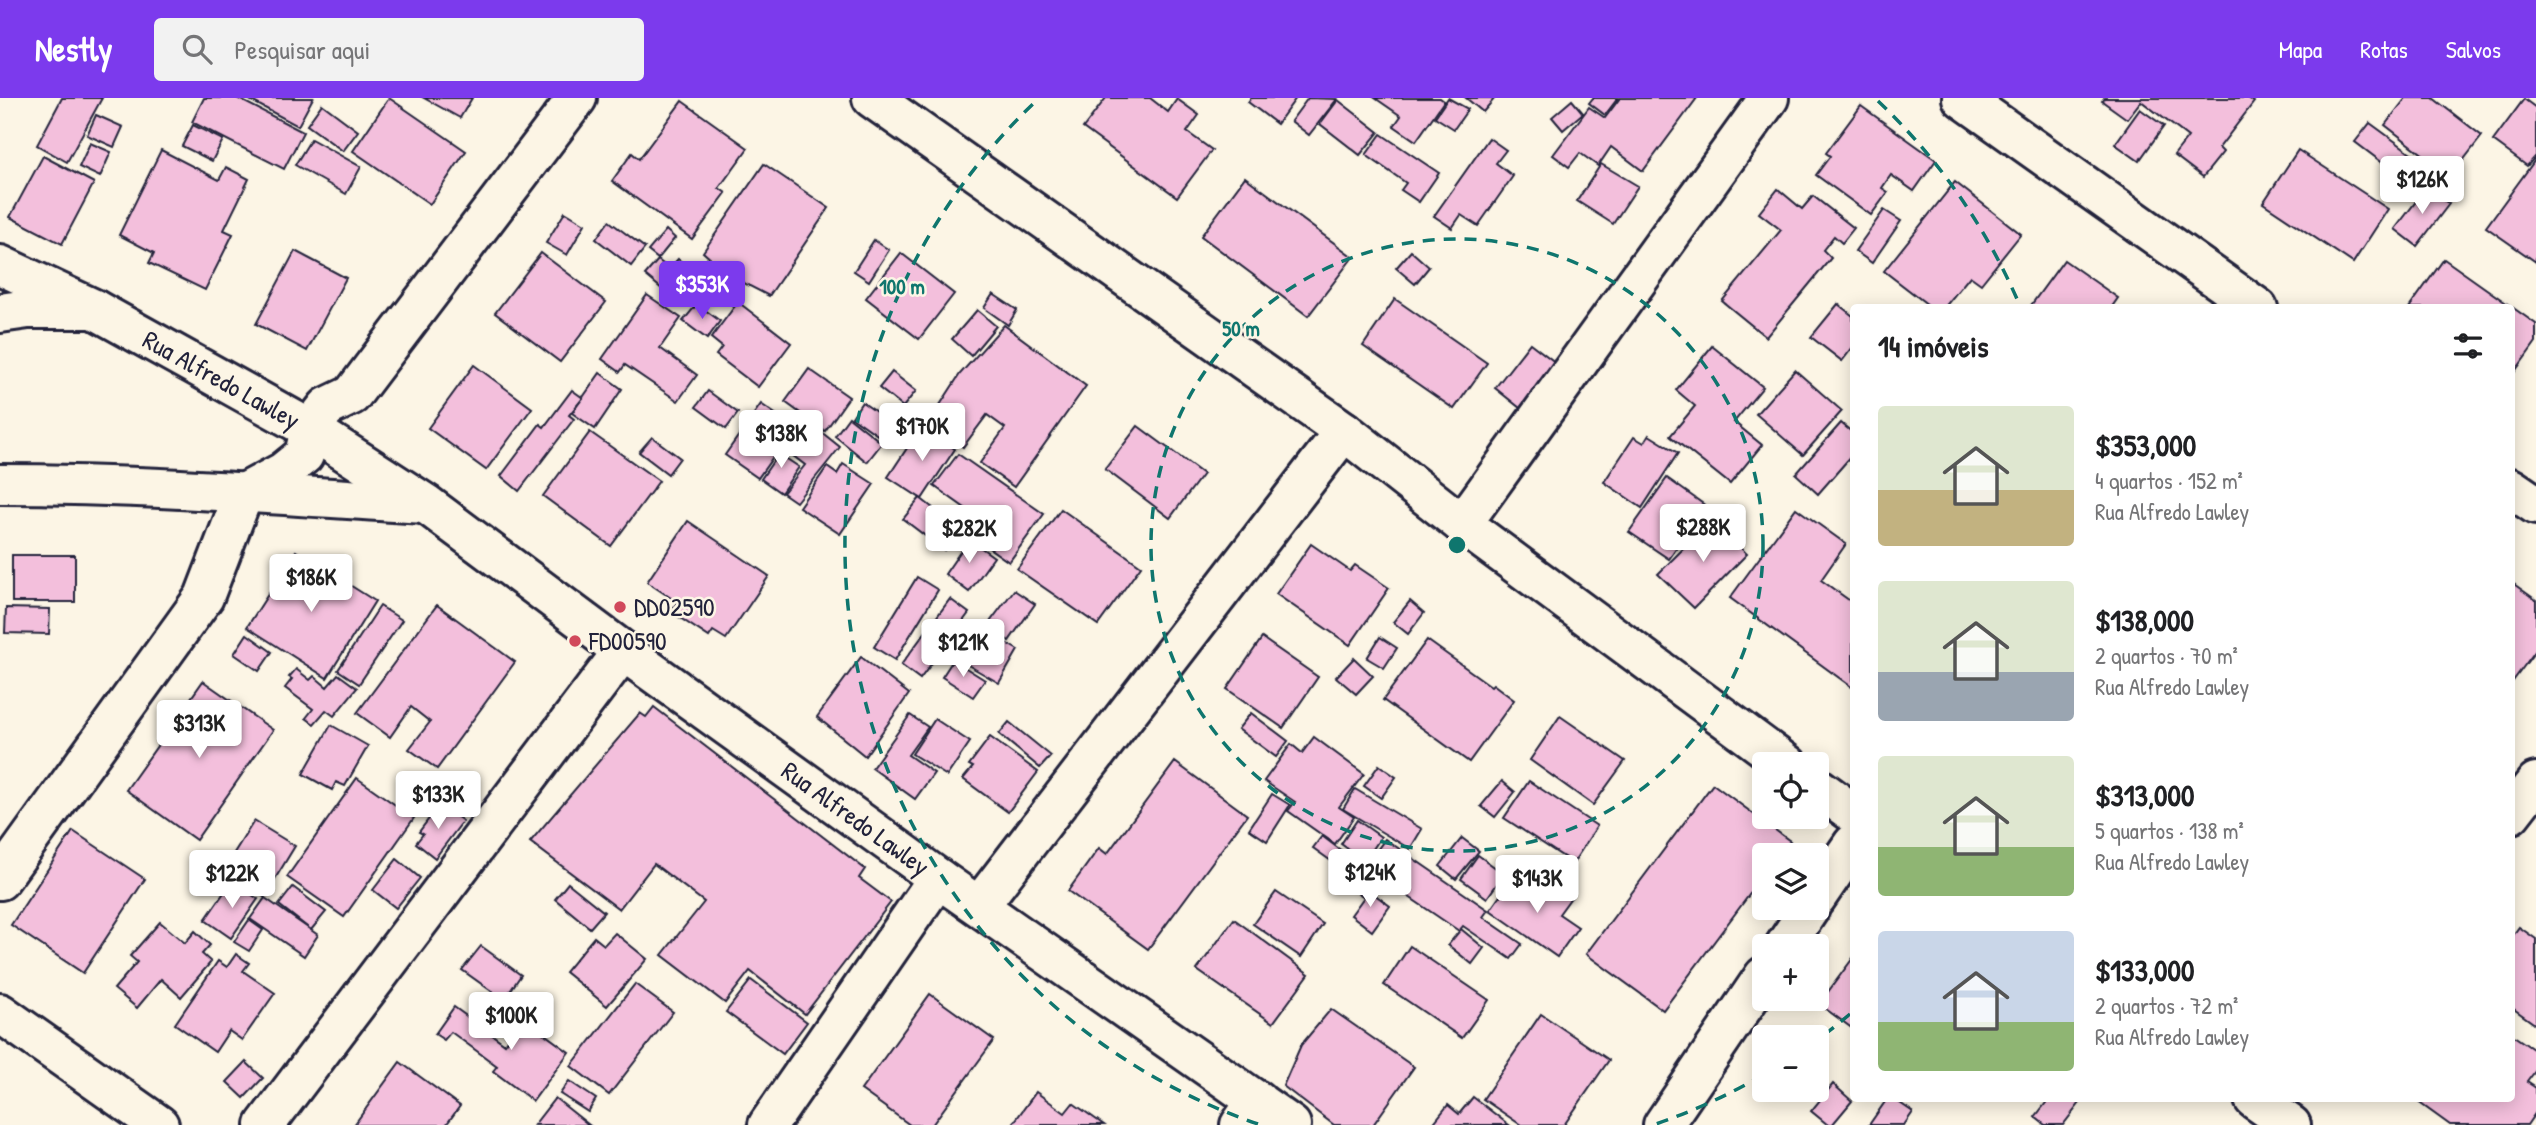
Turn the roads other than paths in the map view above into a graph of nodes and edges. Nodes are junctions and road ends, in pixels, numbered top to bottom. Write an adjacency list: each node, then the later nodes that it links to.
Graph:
1 (577, 98): 9 (street)
2 (872, 98): 10 (street)
3 (1769, 98): 18 (street)
4 (1962, 98): 6 (street)
5 (0, 265): 7 (street)
6 (2252, 304)
7 (94, 309): 8 (street, Rua Alfredo Lawley); 9 (street, Rua Alfredo Lawley)
8 (0, 313)
9 (310, 429): 15 (street); 16 (street, Rua Alfredo Lawley)
10 (1344, 431): 18 (street); 29 (street)
11 (0, 464): 13 (street)
12 (0, 484): 13 (street)
13 (45, 484): 15 (street)
14 (2515, 491): 17 (street)
15 (244, 493): 16 (street); 28 (street)
16 (426, 504): 19 (street, Rua Alfredo Lawley)
17 (2536, 505)
18 (1462, 524): 20 (street)
19 (622, 651): 26 (street, Rua Alfredo Lawley); 34 (street)
20 (1770, 752)
21 (2536, 782): 23 (street)
22 (1829, 795): 24 (street)
23 (2515, 809)
24 (1850, 811)
25 (1850, 848): 27 (street)
26 (938, 878): 29 (street, Rua Alfredo Lawley); 35 (street)
27 (1829, 879)
28 (0, 880)
29 (979, 906): 32 (street, Rua Alfredo Lawley)
30 (1752, 994): 37 (street)
31 (0, 1013): 33 (street)
32 (1248, 1112): 36 (street, Rua Alfredo Lawley)
33 (159, 1125)
34 (265, 1125)
35 (768, 1125)
36 (1291, 1125)
37 (1663, 1125)

